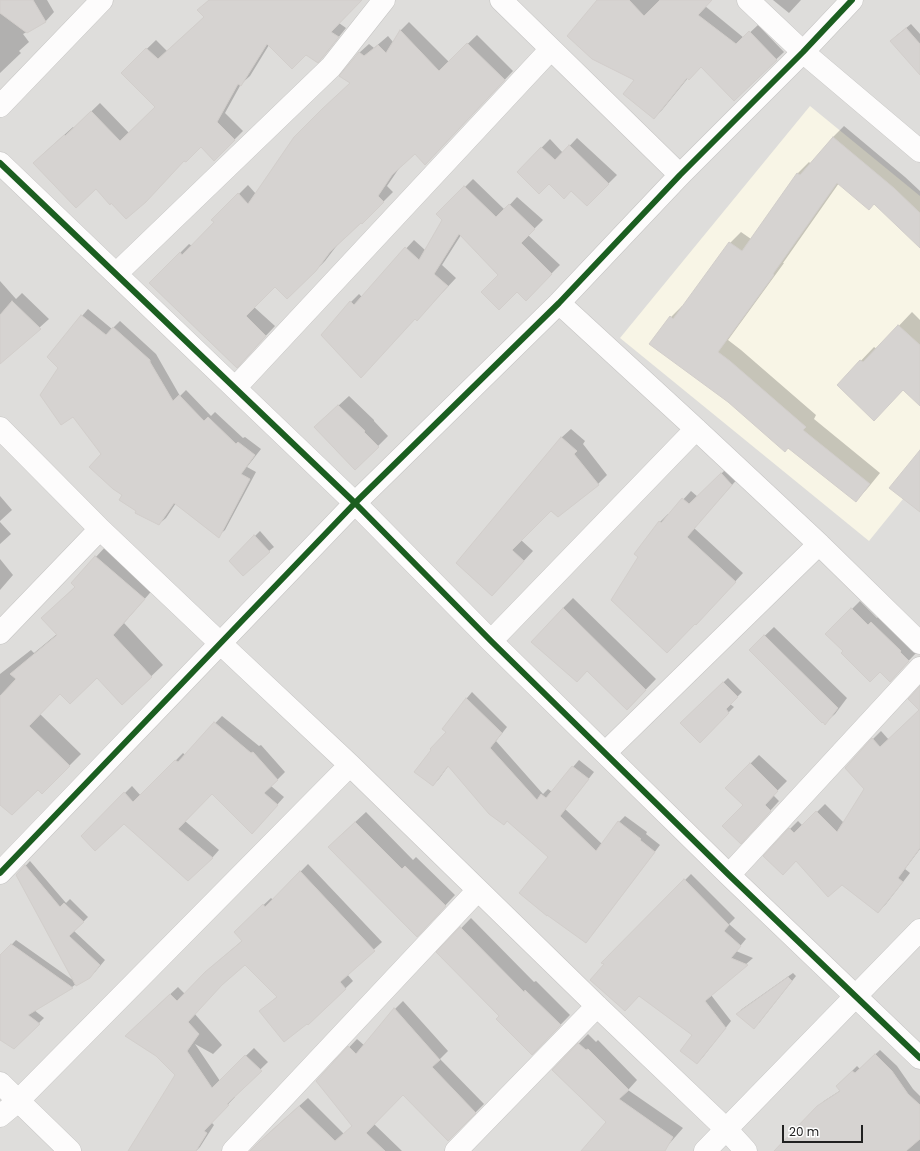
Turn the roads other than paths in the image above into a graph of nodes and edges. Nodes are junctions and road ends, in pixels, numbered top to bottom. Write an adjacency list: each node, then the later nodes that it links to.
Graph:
1 (102, 0): 8 (street)
2 (384, 0): 12 (street)
3 (501, 0): 6 (street)
4 (748, 0): 7 (street)
5 (852, 0): 7 (street)
6 (551, 49): 11 (street); 14 (street)
7 (803, 52): 9 (street); 11 (street)
8 (0, 106)
9 (920, 151)
10 (0, 163): 12 (street)
11 (680, 175): 13 (street)
12 (116, 274): 14 (street)
13 (558, 303): 16 (street); 17 (street)
14 (235, 388): 17 (street)
15 (0, 428): 18 (street)
16 (696, 429): 19 (street); 21 (street)
17 (355, 503): 21 (street); 22 (street)
18 (100, 529): 20 (street); 22 (street)
19 (819, 544): 23 (street); 25 (street)
20 (0, 633)
21 (491, 641): 25 (street)
22 (220, 643): 26 (street); 27 (street)
23 (920, 643)
24 (920, 668): 28 (street)
25 (605, 753): 28 (street)
26 (350, 765): 29 (street); 35 (street)
27 (0, 873)
28 (729, 875): 31 (street)
29 (478, 890): 32 (street); 39 (street)
30 (920, 930): 31 (street)
31 (856, 996): 33 (street); 37 (street)
32 (597, 1006): 37 (street); 40 (street)
33 (920, 1058)
34 (0, 1082): 35 (street)
35 (18, 1101): 36 (street); 38 (street)
36 (0, 1116)
37 (726, 1129): 41 (street); 42 (street)
38 (70, 1151)
39 (233, 1151)
40 (456, 1151)
41 (705, 1151)
42 (746, 1151)

